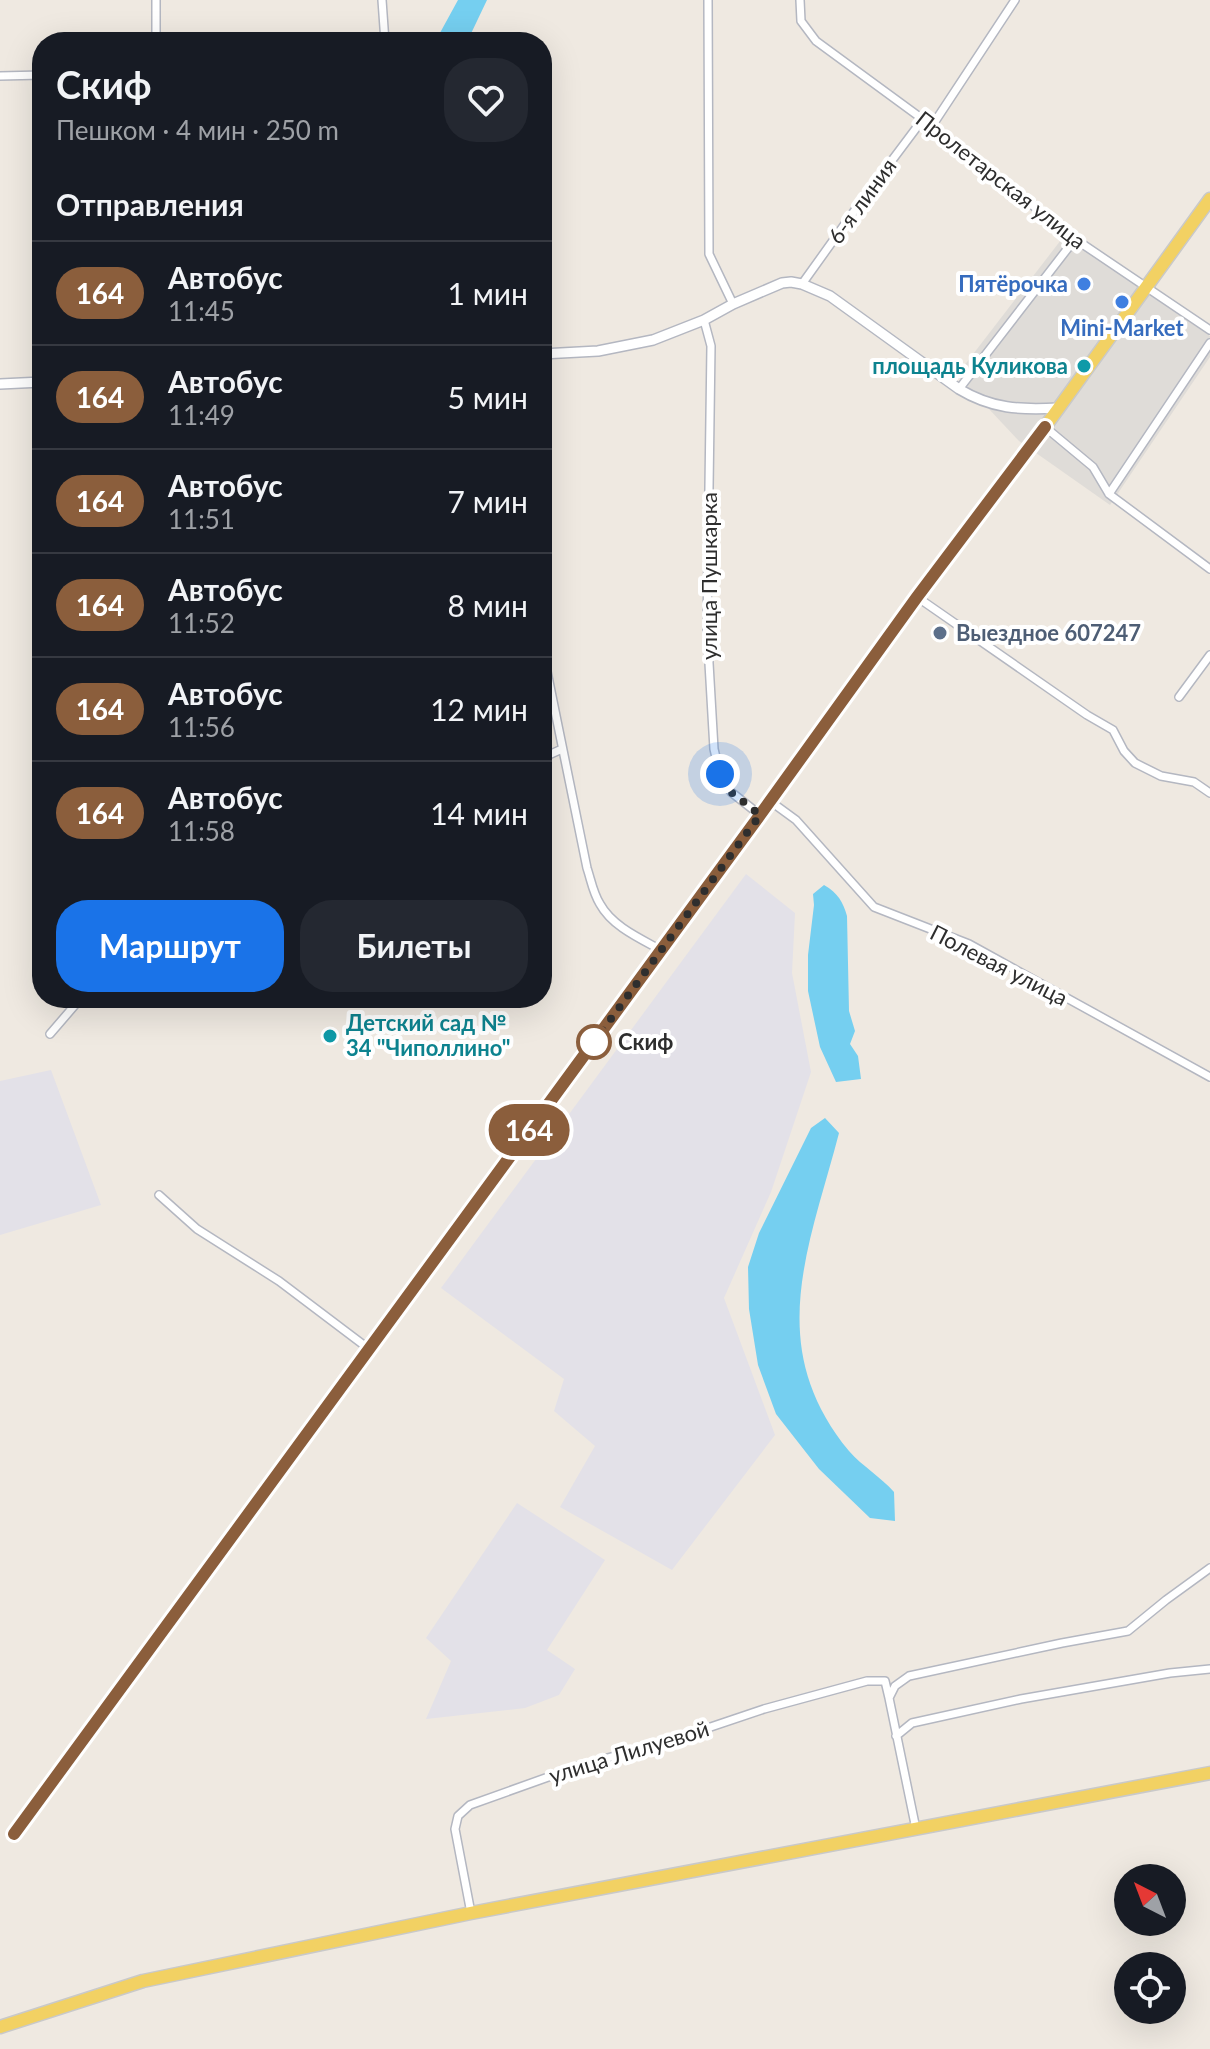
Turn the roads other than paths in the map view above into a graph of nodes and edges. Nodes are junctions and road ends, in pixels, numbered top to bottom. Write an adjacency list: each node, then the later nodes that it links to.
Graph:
1 (156, 0): 6 (street)
2 (382, 0): 7 (street)
3 (708, 0): 16 (street)
4 (800, 0): 10 (street, Пролетарская улица)
5 (1015, 0): 11 (street)
6 (156, 32)
7 (384, 32)
8 (32, 75): 9 (street)
9 (0, 76)
10 (923, 119): 11 (street, Пролетарская улица); 14 (street, 6-я линия)
11 (932, 126): 13 (street, Пролетарская улица)
12 (1210, 199): 15 (main road)
13 (1075, 239): 15 (street, Пролетарская улица); 23 (street)
14 (802, 284): 16 (street); 23 (street)
15 (1146, 288): 18 (street, Пролетарская улица); 24 (main road)
16 (733, 304): 17 (street)
17 (704, 320): 20 (street); 36 (street, улица Пушкарка)
18 (1210, 330)
19 (1210, 343): 26 (street)
20 (552, 353)
21 (32, 382): 22 (street)
22 (0, 384)
23 (959, 389): 24 (street)
24 (1058, 408): 25 (main road)
25 (1045, 427): 26 (street); 28 (main road)
26 (1109, 494): 27 (street)
27 (1210, 569)
28 (917, 597): 34 (street); 35 (main road)
29 (1210, 655): 30 (street)
30 (1179, 697)
31 (552, 698): 32 (street)
32 (562, 749): 33 (street); 37 (street)
33 (552, 754)
34 (1210, 793)
35 (770, 801): 36 (main road); 40 (street, Полевая улица)
36 (760, 815): 37 (main road)
37 (661, 950): 42 (main road)
38 (72, 1008): 39 (street)
39 (50, 1034)
40 (1210, 1077)
41 (159, 1195): 42 (street)
42 (369, 1349): 49 (main road)
43 (1210, 1568): 45 (street)
44 (1210, 1669): 46 (street)
45 (889, 1698): 46 (street); 50 (street, улица Лилуевой)
46 (896, 1736): 48 (street)
47 (1210, 1773): 48 (main road)
48 (916, 1829): 50 (main road)
49 (14, 1834)
50 (471, 1913): 51 (main road)
51 (0, 2027)

